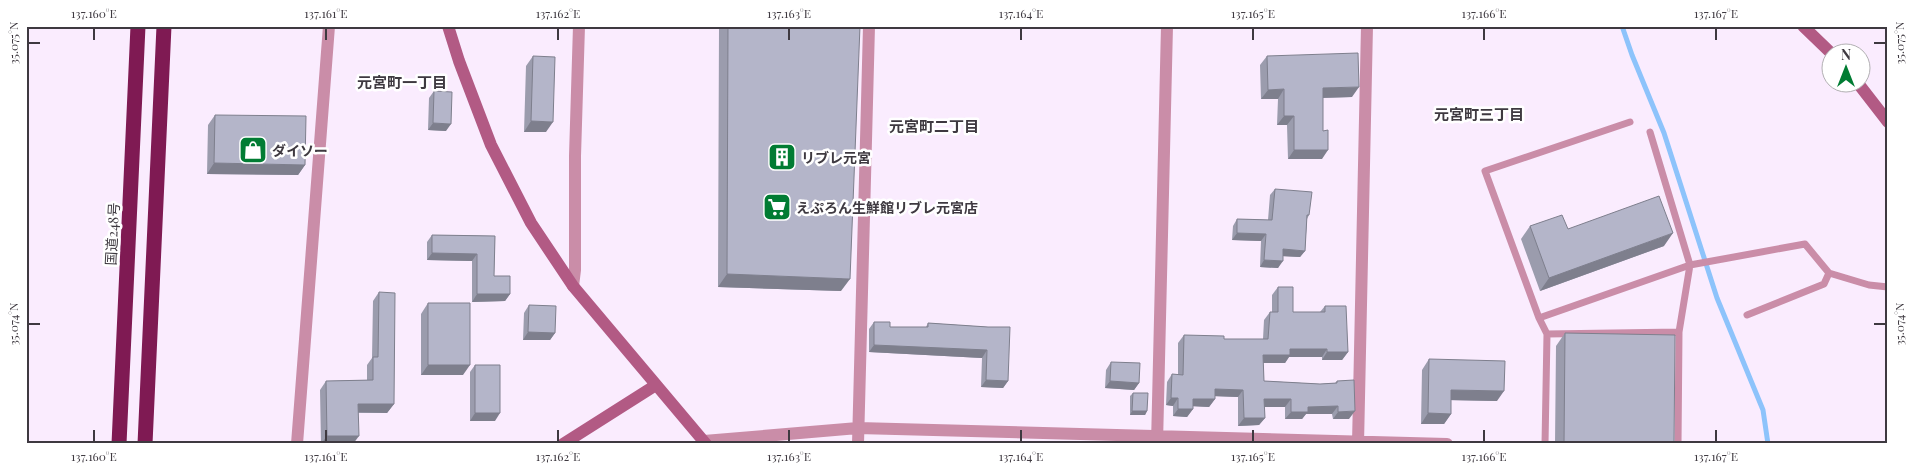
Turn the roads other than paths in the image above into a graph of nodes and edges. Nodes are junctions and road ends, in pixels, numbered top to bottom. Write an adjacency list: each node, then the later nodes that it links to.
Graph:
1 (138, 26): 29 (highway, 国道248号)
2 (164, 26): 30 (highway)
3 (329, 26): 31 (street)
4 (448, 26): 17 (street)
5 (579, 26): 17 (street)
6 (869, 26): 24 (street)
7 (1168, 26): 25 (street)
8 (1367, 26): 28 (street)
9 (1803, 26): 10 (street)
10 (1822, 44)
11 (1865, 92): 13 (street)
12 (1630, 122): 20 (lane)
13 (1888, 122)
14 (1650, 132): 15 (lane)
15 (1690, 265): 16 (lane); 20 (lane); 21 (lane)
16 (1829, 273): 18 (lane); 19 (lane)
17 (573, 286): 23 (street)
18 (1888, 287)
19 (1747, 315)
20 (1539, 318): 22 (lane)
21 (1679, 332): 22 (lane); 35 (lane)
22 (1547, 334): 34 (lane)
23 (656, 385): 26 (street); 27 (street)
24 (858, 428): 25 (street); 26 (street); 32 (street)
25 (1157, 439): 28 (street)
26 (705, 442)
27 (567, 443)
28 (1358, 443): 33 (street)
29 (119, 444)
30 (146, 444)
31 (296, 444)
32 (858, 444)
33 (1447, 444)
34 (1545, 444)
35 (1678, 444)

